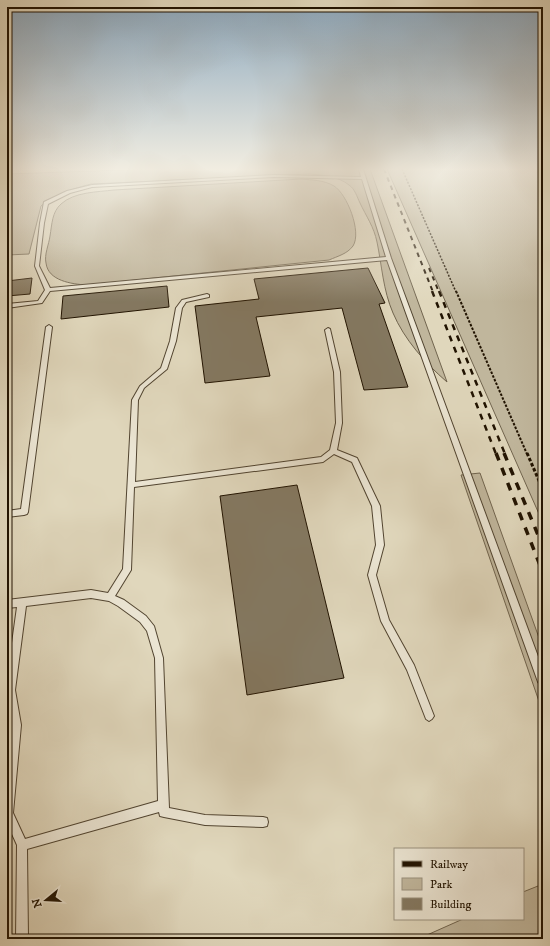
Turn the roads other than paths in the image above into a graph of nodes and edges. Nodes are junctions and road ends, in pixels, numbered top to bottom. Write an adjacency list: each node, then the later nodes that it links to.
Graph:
1 (44, 213): 4 (lane)
2 (375, 213): 3 (lane)
3 (389, 258): 4 (lane); 15 (lane)
4 (48, 290): 6 (lane)
5 (207, 296): 10 (lane)
6 (7, 306)
7 (49, 327): 11 (lane)
8 (328, 330): 9 (lane)
9 (333, 451): 10 (lane); 16 (lane)
10 (130, 485): 12 (lane)
11 (7, 514)
12 (110, 597): 13 (lane); 17 (lane)
13 (22, 602): 14 (lane); 19 (lane)
14 (7, 604)
15 (543, 682)
16 (429, 716)
17 (164, 805): 18 (lane); 19 (lane)
18 (263, 822)
19 (22, 845): 20 (lane)
20 (22, 939)

